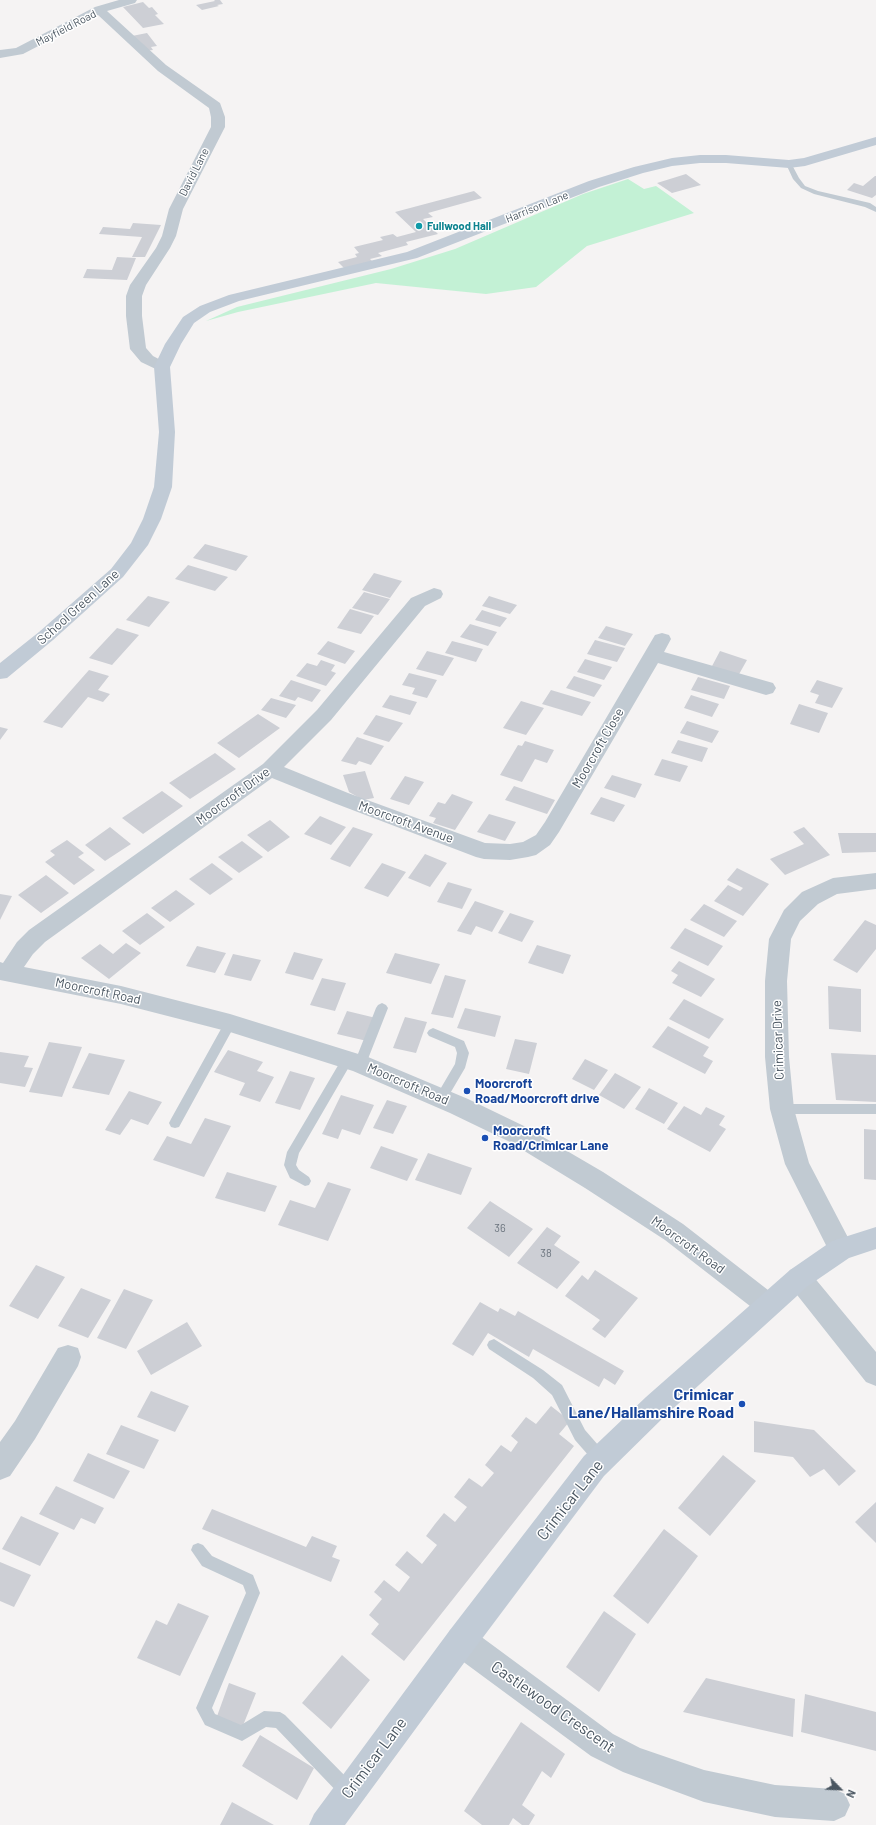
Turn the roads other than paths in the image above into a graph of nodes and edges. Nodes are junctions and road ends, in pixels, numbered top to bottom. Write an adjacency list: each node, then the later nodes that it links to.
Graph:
1 (131, 0): 2 (street, Mayfield Road)
2 (99, 10): 3 (street, Mayfield Road); 7 (street, David Lane)
3 (0, 54)
4 (876, 141): 5 (street, Harrison Lane)
5 (789, 164): 6 (lane); 7 (street, Harrison Lane)
6 (876, 210)
7 (162, 368): 9 (street, School Green Lane)
8 (434, 594): 11 (street, Moorcroft Drive)
9 (0, 673)
10 (766, 688): 12 (street, Moorcroft Close)
11 (270, 770): 12 (street, Moorcroft Avenue); 14 (street, Moorcroft Drive)
12 (543, 840)
13 (876, 881): 20 (street, Crimicar Drive)
14 (4, 972): 16 (street, Moorcroft Road)
15 (382, 1008): 18 (lane)
16 (230, 1023): 18 (street, Moorcroft Road); 22 (lane)
17 (433, 1033): 19 (lane)
18 (354, 1062): 19 (street, Moorcroft Road); 23 (lane)
19 (441, 1098): 27 (street, Moorcroft Road)
20 (782, 1109): 21 (lane); 25 (street, Crimicar Drive)
21 (876, 1110)
22 (175, 1123)
23 (305, 1181)
24 (876, 1238): 25 (street, Crimicar Lane)
25 (841, 1249): 26 (street, Crimicar Lane)
26 (799, 1278): 27 (street, Crimicar Lane); 30 (street)
27 (768, 1305): 31 (street, Crimicar Lane)
28 (494, 1345): 31 (lane)
29 (68, 1357): 32 (street)
30 (876, 1373)
31 (601, 1459): 34 (street, Crimicar Lane)
32 (0, 1466)
33 (198, 1550): 35 (lane)
34 (461, 1641): 35 (street, Crimicar Lane); 36 (street, Castlewood Crescent)
35 (349, 1792): 37 (street, Crimicar Lane)
36 (834, 1805)
37 (325, 1825)

